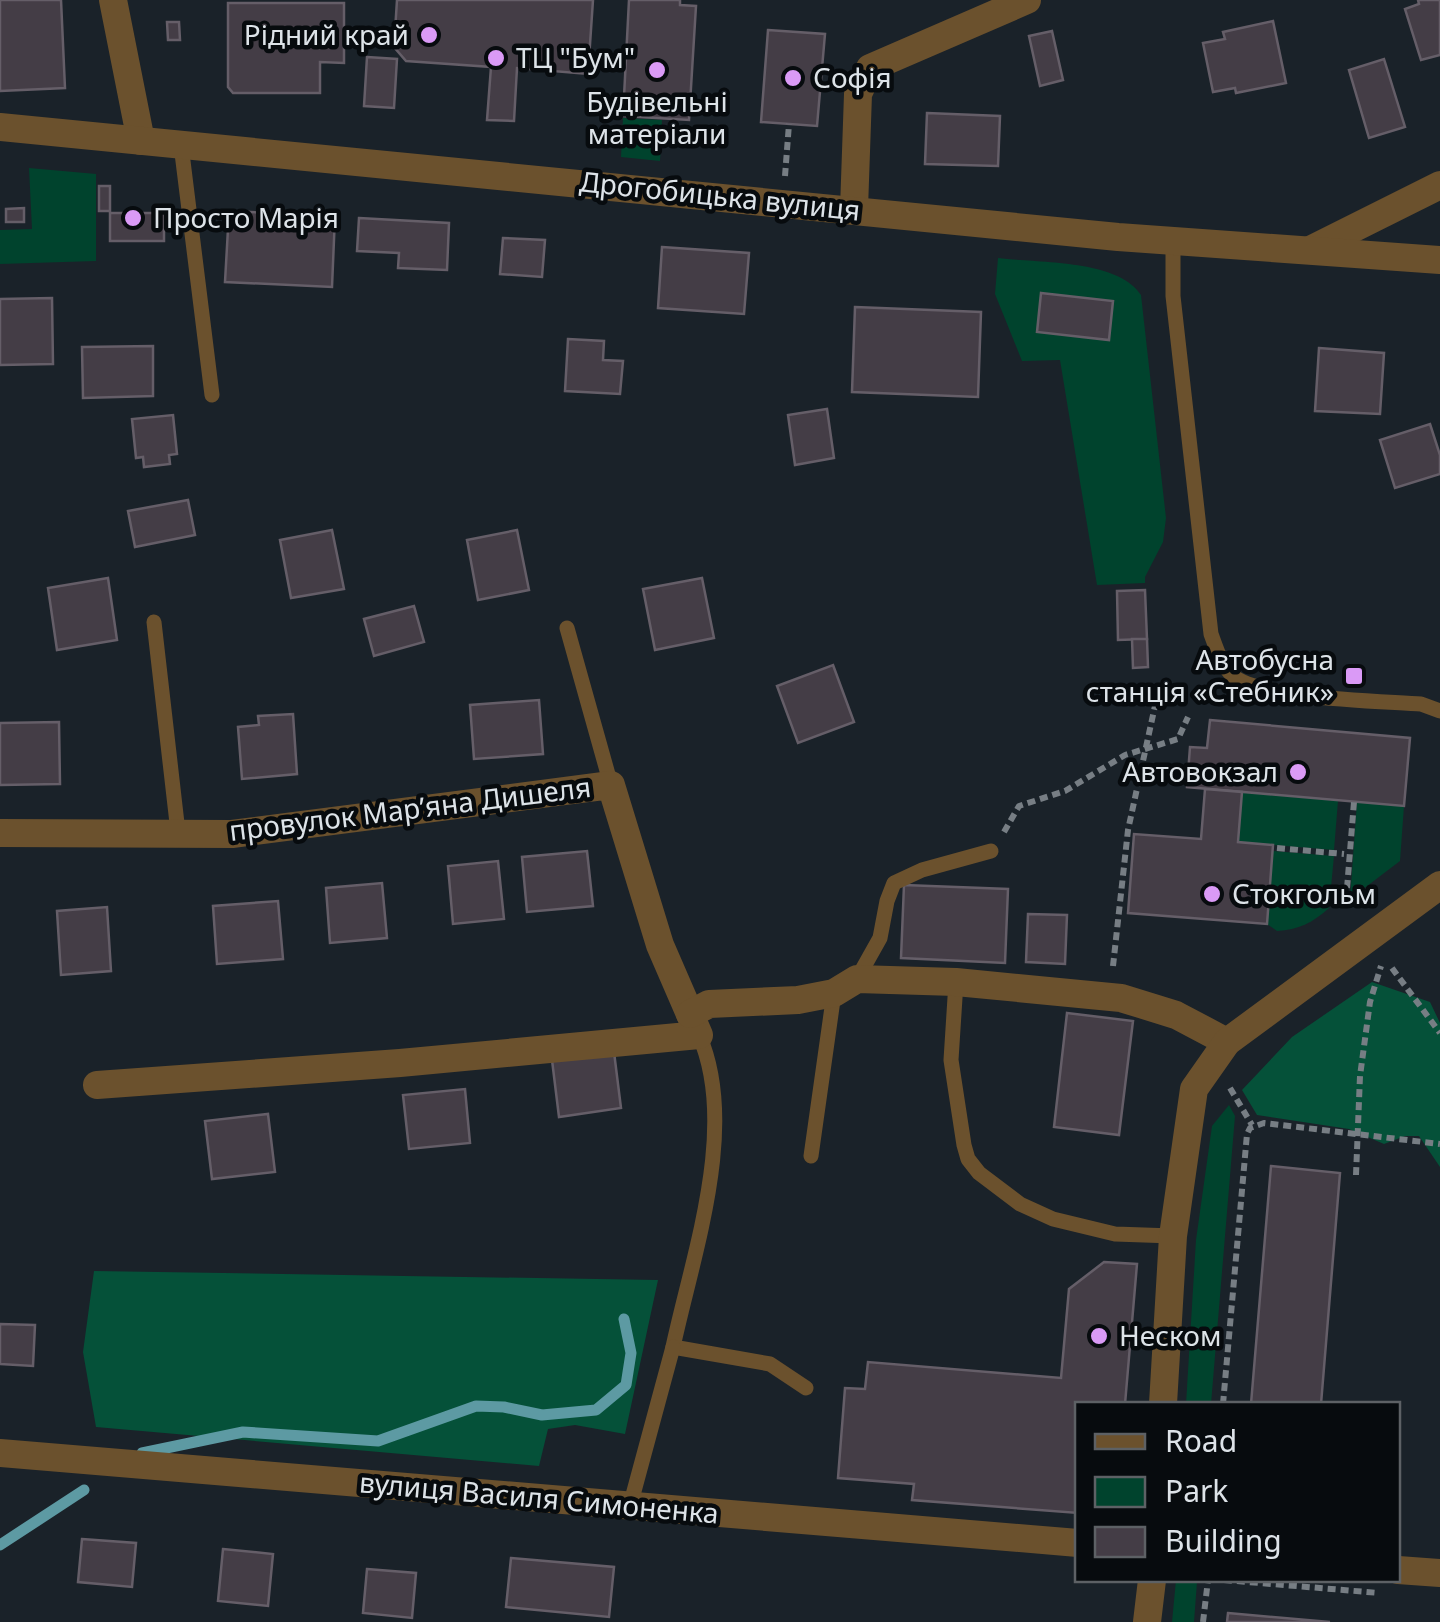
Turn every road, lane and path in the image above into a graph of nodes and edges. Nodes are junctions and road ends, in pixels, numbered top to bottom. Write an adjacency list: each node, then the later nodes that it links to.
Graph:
1 (112, 0): 5 (street)
2 (1026, 0): 9 (street)
3 (789, 124): 7 (path)
4 (0, 127): 5 (street, Дрогобицька вулиця)
5 (142, 141): 6 (street, Дрогобицька вулиця)
6 (181, 145): 9 (street, Дрогобицька вулиця); 13 (lane)
7 (784, 182)
8 (1440, 184): 11 (street)
9 (854, 209): 10 (street, Дрогобицька вулиця)
10 (1172, 241): 11 (street, Дрогобицька вулиця); 17 (lane)
11 (1312, 249): 12 (street, Дрогобицька вулиця)
12 (1440, 260)
13 (212, 395)
14 (154, 622): 22 (lane)
15 (567, 628): 20 (lane)
16 (1158, 692): 19 (path)
17 (1440, 711)
18 (1188, 717): 19 (path)
19 (1145, 750): 25 (path); 33 (path)
20 (610, 785): 22 (street, провулок Марʼяна Дишеля); 34 (street, провулок Марʼяна Дишеля)
21 (1354, 802): 28 (path)
22 (178, 832): 23 (street, провулок Марʼяна Дишеля)
23 (0, 833)
24 (1277, 848): 26 (path)
25 (991, 851): 32 (lane)
26 (1344, 854)
27 (1440, 885): 36 (street)
28 (1346, 901)
29 (1384, 956): 38 (path)
30 (1392, 968): 35 (path)
31 (956, 982): 32 (street); 33 (street); 42 (lane)
32 (845, 986): 34 (street); 40 (lane)
33 (1109, 996): 36 (street)
34 (694, 1024): 37 (street); 43 (lane)
35 (1440, 1033)
36 (1227, 1042): 42 (street)
37 (98, 1085)
38 (1360, 1134): 39 (path); 41 (path); 46 (path)
39 (1440, 1144)
40 (812, 1156)
41 (1356, 1175)
42 (1173, 1236): 45 (street)
43 (672, 1347): 44 (lane); 48 (lane)
44 (806, 1388)
45 (1163, 1402)
46 (1224, 1402)
47 (0, 1453): 48 (street, вулиця Василя Симоненка)
48 (630, 1506): 49 (street, вулиця Василя Симоненка)
49 (1075, 1543)
50 (1400, 1570): 51 (street)
51 (1440, 1573)
52 (1152, 1582): 56 (street)
53 (1208, 1582): 57 (path)
54 (1248, 1582): 55 (path)
55 (1381, 1593)
56 (1147, 1622)
57 (1204, 1622)

